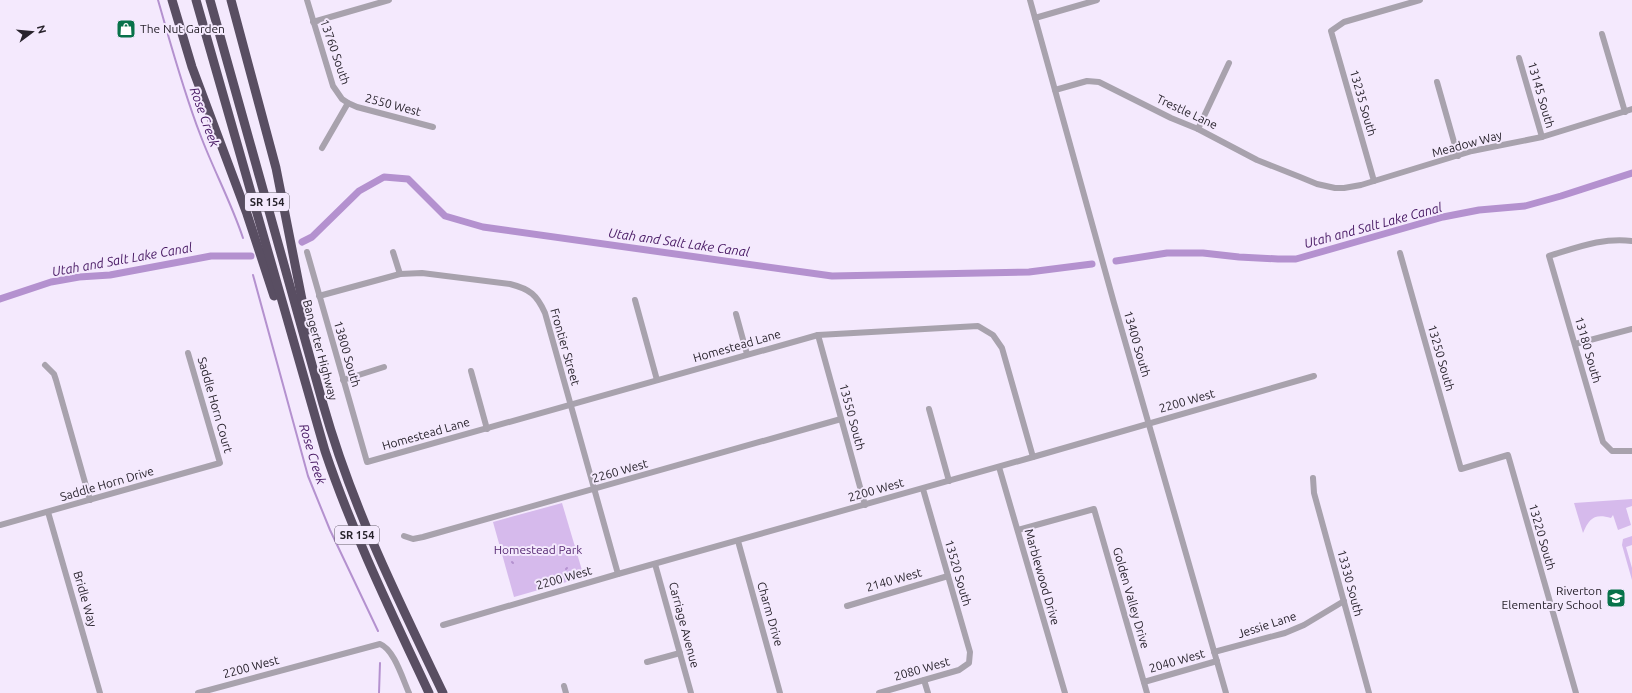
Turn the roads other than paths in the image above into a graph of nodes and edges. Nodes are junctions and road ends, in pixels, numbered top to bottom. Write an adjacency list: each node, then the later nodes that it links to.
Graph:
1 (172, 0): 42 (highway)
2 (196, 0): 42 (highway, Bangerter Highway / SR 154)
3 (210, 0): 47 (highway, Bangerter Highway / SR 154)
4 (231, 0): 47 (highway)
5 (307, 0): 11 (street, 13760 South)
6 (389, 0): 11 (street)
7 (1030, 0): 10 (street, 13400 South)
8 (1097, 0): 10 (street)
9 (1420, 0): 26 (street, 13235 South)
10 (1035, 18): 16 (street, 13400 South)
11 (313, 22): 17 (street, 13760 South)
12 (1602, 34): 19 (street)
13 (1519, 58): 22 (street, 13145 South)
14 (1229, 62): 21 (street)
15 (1437, 82): 24 (street)
16 (1056, 90): 21 (street, Trestle Lane); 51 (street, 13400 South)
17 (348, 104): 20 (street, 2550 West); 23 (street)
18 (1632, 110): 19 (street, Meadow Way)
19 (1625, 112): 22 (street, Meadow Way)
20 (433, 127)
21 (1198, 129): 25 (street, Trestle Lane)
22 (1542, 137): 24 (street, Meadow Way)
23 (322, 148)
24 (1458, 156): 26 (street, Meadow Way)
25 (1307, 180): 26 (street, Meadow Way)
26 (1374, 181)
27 (1632, 241): 37 (street, 13180 South)
28 (307, 252): 32 (street, 13800 South)
29 (393, 252): 31 (street)
30 (1400, 253): 54 (street, 13250 South)
31 (400, 274): 32 (street, Frontier Street); 48 (street, Frontier Street)
32 (319, 296): 45 (street, 13800 South)
33 (635, 300): 46 (street)
34 (736, 314): 39 (street)
35 (1632, 329): 37 (street)
36 (818, 334): 39 (street, Homestead Lane); 50 (street, 13550 South); 55 (street, Homestead Lane)
37 (1574, 344): 53 (street, 13180 South)
38 (188, 353): 57 (street, Saddle Horn Court)
39 (747, 354): 46 (street, Homestead Lane)
40 (45, 365): 63 (street)
41 (384, 367): 45 (street)
42 (301, 371): 87 (highway, Bangerter Highway / SR 154)
43 (471, 371): 52 (street)
44 (1314, 376): 51 (street, 2200 West)
45 (343, 380): 56 (street, 13800 South)
46 (657, 380): 48 (street, Homestead Lane)
47 (323, 404): 88 (highway, Bangerter Highway / SR 154)
48 (570, 405): 52 (street, Homestead Lane); 62 (street, Frontier Street)
49 (929, 409): 60 (street)
50 (841, 419): 62 (street, 2260 West); 64 (street, 13550 South)
51 (1149, 424): 55 (street, 2200 West); 76 (street, 13400 South)
52 (487, 429): 56 (street, Homestead Lane)
53 (1632, 451)
54 (1508, 455): 98 (street, 13220 South)
55 (1033, 457): 58 (street, 2200 West)
56 (367, 462)
57 (220, 463): 63 (street, Saddle Horn Drive)
58 (999, 467): 60 (street, 2200 West); 67 (street, Marblewood Drive)
59 (1313, 478): 73 (street, 13330 South)
60 (949, 481): 61 (street, 2200 West)
61 (923, 489): 64 (street, 2200 West); 72 (street, 13520 South)
62 (595, 490): 68 (street, 2260 West); 71 (street, Frontier Street)
63 (90, 500): 65 (street, Saddle Horn Drive)
64 (865, 505): 69 (street, 2200 West)
65 (48, 512): 66 (street, Saddle Horn Drive); 84 (street, Bridle Way)
66 (0, 525)
67 (1018, 530): 82 (street, Golden Valley Drive); 94 (street, Marblewood Drive)
68 (404, 536)
69 (738, 541): 70 (street, 2200 West); 91 (street, Charm Drive)
70 (655, 564): 71 (street, 2200 West); 77 (street, Carriage Avenue)
71 (618, 574): 75 (street, 2200 West)
72 (948, 576): 74 (street, 2140 West); 80 (street, 13520 South)
73 (1344, 601): 76 (street, Jessie Lane); 97 (street, 13330 South)
74 (847, 606)
75 (443, 625)
76 (1214, 652): 78 (street, 13400 South)
77 (680, 653): 79 (street); 90 (street, Carriage Avenue)
78 (1217, 661): 82 (street, 2040 West); 96 (street, 13400 South)
79 (647, 662)
80 (969, 663): 81 (street, 2080 West)
81 (924, 680): 92 (street, 2080 West); 93 (street)
82 (1144, 682): 95 (street, Golden Valley Drive)
83 (564, 686): 89 (street)
84 (100, 693)
85 (198, 693): 86 (street, 2200 West)
86 (409, 693)
87 (429, 693)
88 (443, 693)
89 (566, 693)
90 (691, 693)
91 (780, 693)
92 (879, 693)
93 (928, 693)
94 (1065, 693)
95 (1147, 693)
96 (1226, 693)
97 (1370, 693)
98 (1576, 693)

